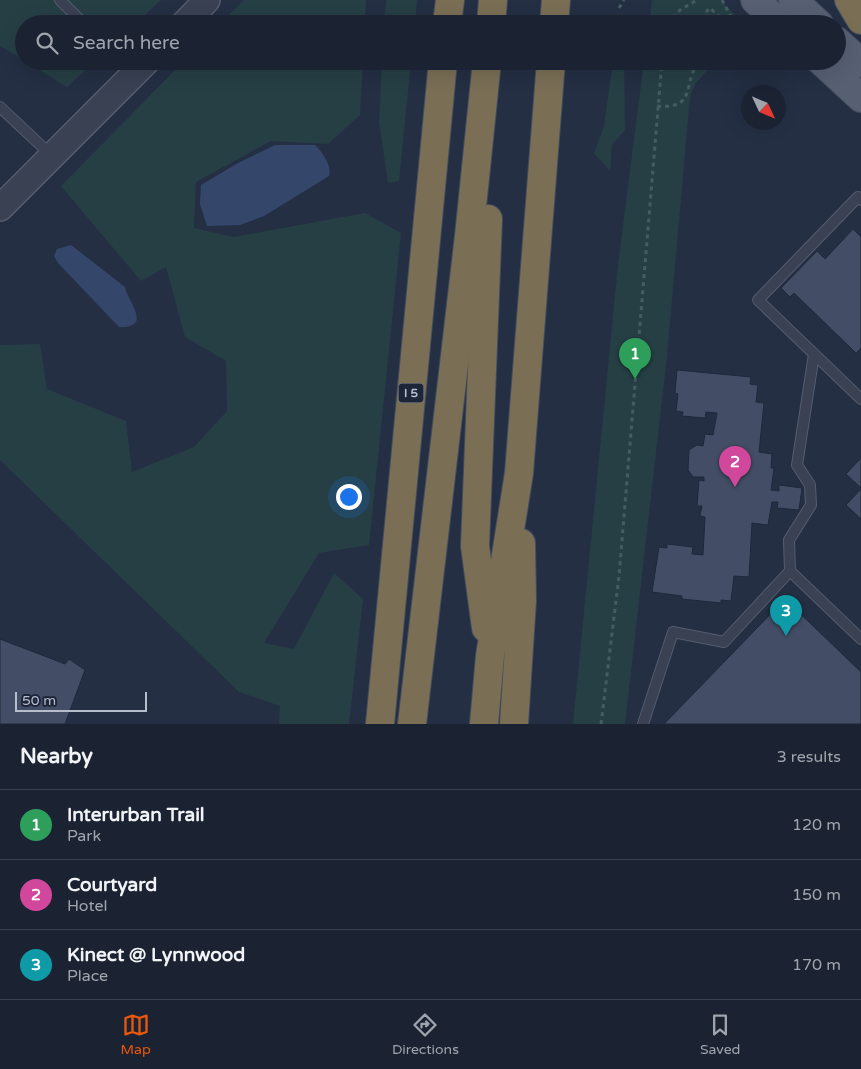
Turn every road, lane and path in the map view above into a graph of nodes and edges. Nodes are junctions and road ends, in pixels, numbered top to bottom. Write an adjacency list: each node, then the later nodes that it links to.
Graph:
1 (60, 0): 14 (lane)
2 (207, 0): 15 (street)
3 (450, 0): 16 (highway)
4 (493, 0): 17 (highway)
5 (510, 0): 18 (highway)
6 (556, 0): 19 (highway)
7 (624, 0): 13 (path)
8 (722, 0): 23 (path)
9 (755, 0): 24 (main road)
10 (793, 0): 25 (main road)
11 (849, 0): 26 (highway)
12 (696, 1): 20 (path)
13 (619, 8)
14 (75, 15)
15 (193, 15)
16 (448, 15)
17 (492, 15)
18 (509, 15)
19 (555, 15)
20 (674, 15)
21 (706, 15): 22 (path)
22 (717, 15)
23 (730, 15)
24 (771, 15)
25 (809, 15)
26 (861, 20)
27 (846, 49): 28 (main road)
28 (861, 63)
29 (130, 70): 40 (street)
30 (442, 70): 49 (highway, I 5)
31 (486, 70): 50 (highway)
32 (503, 70): 48 (highway)
33 (550, 70): 45 (highway)
34 (661, 70): 38 (path)
35 (694, 70): 38 (path)
36 (831, 70): 37 (main road)
37 (861, 98)
38 (657, 106): 53 (path)
39 (0, 107): 40 (lane)
40 (52, 156): 42 (street)
41 (861, 200): 43 (lane)
42 (0, 208)
43 (814, 354): 44 (lane); 46 (lane)
44 (861, 399)
45 (519, 473): 48 (highway); 52 (highway)
46 (790, 571): 47 (lane); 54 (lane)
47 (861, 638)
48 (490, 656): 51 (highway)
49 (380, 724)
50 (412, 724)
51 (484, 724)
52 (514, 724)
53 (601, 724)
54 (643, 724)

